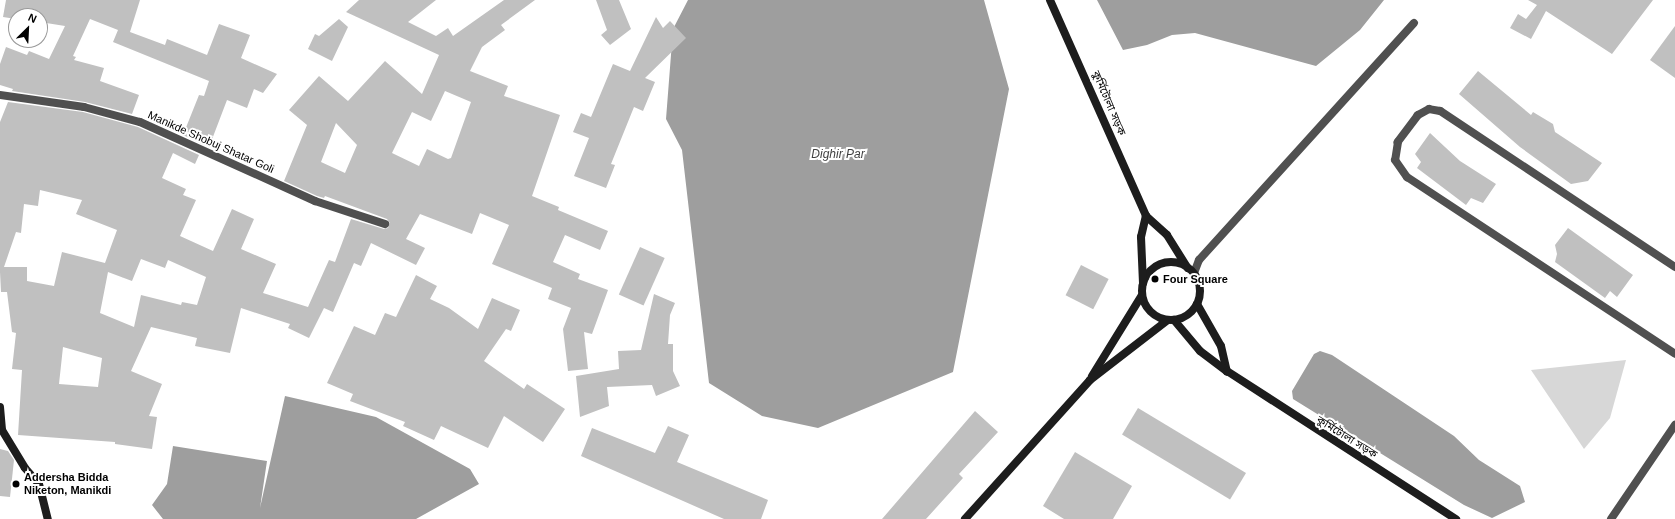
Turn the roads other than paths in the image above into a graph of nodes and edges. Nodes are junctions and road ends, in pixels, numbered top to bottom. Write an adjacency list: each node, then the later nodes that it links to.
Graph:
1 (1050, 0): 4 (street, কুর্মিটোলা সড়ক)
2 (1414, 23): 7 (street)
3 (0, 95): 5 (street, Manikde Shobuj Shatar Goli)
4 (1146, 216): 7 (street); 8 (street)
5 (385, 224)
6 (1675, 266): 12 (street)
7 (1191, 271): 8 (street); 10 (street)
8 (1143, 284): 9 (street)
9 (1142, 295): 11 (street); 14 (street)
10 (1198, 304): 11 (street); 13 (street)
11 (1171, 320): 13 (street, কুর্মিটোলা সড়ক); 14 (street)
12 (1675, 354)
13 (1227, 371): 20 (street, কুর্মিটোলা সড়ক)
14 (1090, 380): 19 (street)
15 (0, 407): 17 (street)
16 (1675, 425): 21 (street)
17 (1, 430): 18 (street)
18 (48, 519)
19 (965, 519)
20 (1456, 519)
21 (1611, 519)

